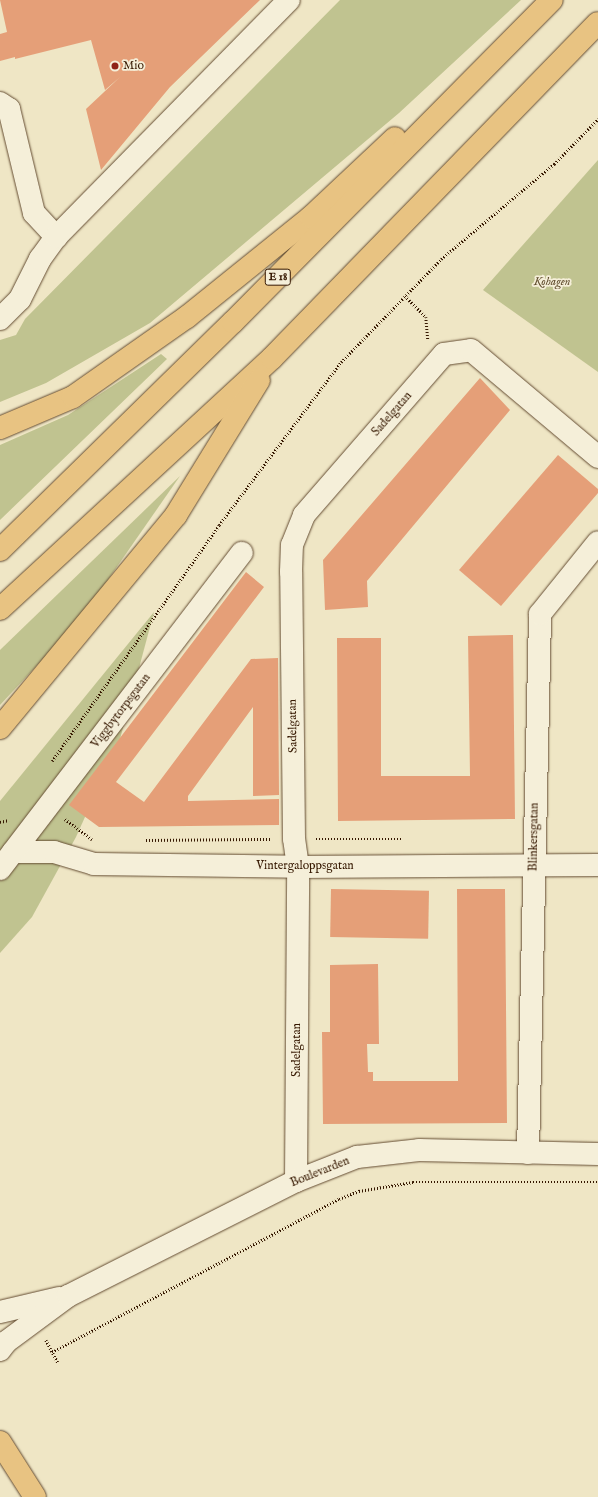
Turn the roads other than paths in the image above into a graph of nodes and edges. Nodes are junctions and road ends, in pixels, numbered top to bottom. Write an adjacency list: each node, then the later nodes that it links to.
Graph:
1 (289, 0): 6 (street)
2 (542, 0): 9 (main road)
3 (552, 0): 12 (main road, E 18)
4 (598, 23): 8 (main road)
5 (0, 103): 6 (street)
6 (56, 236): 7 (street)
7 (0, 319)
8 (272, 358): 14 (main road); 15 (main road)
9 (0, 428)
10 (598, 457): 19 (street, Sadelgatan)
11 (598, 542): 18 (street, Blinkersgatan)
12 (0, 550)
13 (242, 553): 16 (street, Viggbytorpsgatan)
14 (0, 608)
15 (0, 728)
16 (13, 852): 19 (street, Vintergaloppsgatan); 20 (street, Viggbytorpsgatan)
17 (598, 865): 18 (street, Vintergaloppsgatan)
18 (533, 866): 19 (street, Vintergaloppsgatan); 21 (street, Blinkersgatan)
19 (298, 867): 23 (street, Sadelgatan)
20 (0, 870)
21 (528, 1153): 22 (street, Boulevarden); 23 (street, Boulevarden)
22 (598, 1154)
23 (296, 1181): 24 (street, Boulevarden)
24 (68, 1296): 25 (street, Boulevarden); 26 (street, Boulevarden)
25 (0, 1312)
26 (0, 1350)
27 (0, 1442): 28 (main road)
28 (35, 1497)

